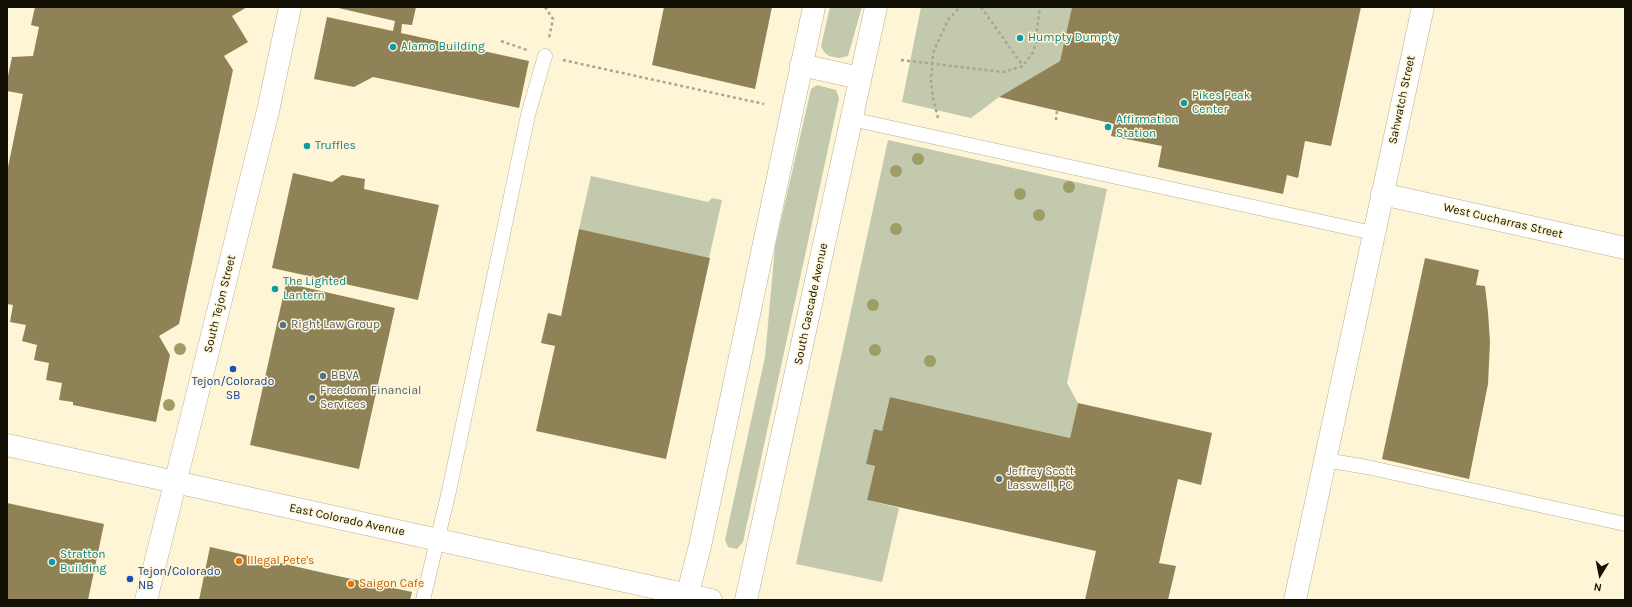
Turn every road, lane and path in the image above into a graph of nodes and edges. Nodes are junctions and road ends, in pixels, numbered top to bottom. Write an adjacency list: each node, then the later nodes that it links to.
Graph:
1 (290, 7): 26 (main road, South Tejon Street)
2 (545, 7): 10 (path)
3 (814, 7): 13 (main road)
4 (876, 7): 15 (main road, South Cascade Avenue)
5 (960, 7): 12 (path)
6 (981, 7): 14 (path)
7 (1040, 7): 14 (path)
8 (1423, 7): 21 (main road, Sahwatch Street)
9 (501, 41): 10 (path)
10 (545, 56): 16 (path); 28 (lane)
11 (901, 60): 12 (path)
12 (932, 64): 14 (path); 18 (path)
13 (801, 65): 15 (main road); 30 (main road)
14 (1023, 66)
15 (860, 78): 19 (main road, South Cascade Avenue)
16 (764, 104)
17 (1057, 110): 20 (path)
18 (938, 118)
19 (851, 119): 22 (lane); 34 (main road, South Cascade Avenue)
20 (1056, 120)
21 (1382, 194): 22 (main road, Sahwatch Street); 23 (main road, West Cucharras Street)
22 (1374, 233): 25 (main road, Sahwatch Street)
23 (1625, 248)
24 (7, 445): 26 (main road, East Colorado Avenue)
25 (1325, 460): 27 (lane); 29 (main road, Sahwatch Street)
26 (176, 483): 28 (main road, East Colorado Avenue); 31 (main road, South Tejon Street)
27 (1625, 524)
28 (437, 539): 30 (main road, East Colorado Avenue); 32 (lane)
29 (1297, 593)
30 (686, 598): 33 (main road, East Colorado Avenue)
31 (146, 600)
32 (423, 600)
33 (711, 600)
34 (746, 600)

